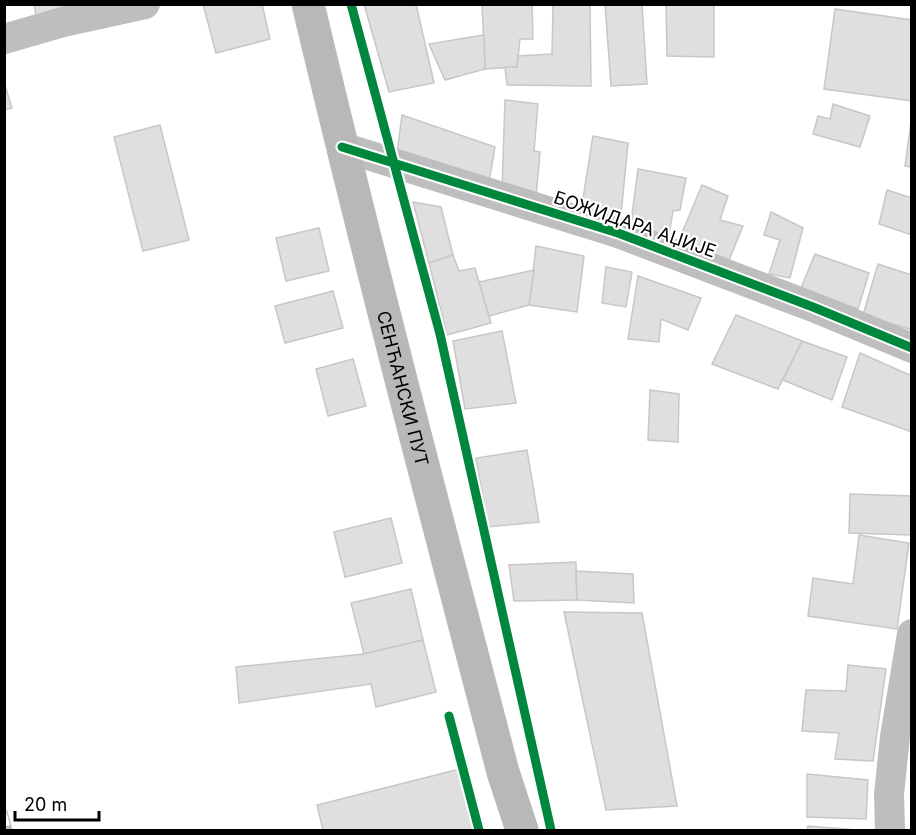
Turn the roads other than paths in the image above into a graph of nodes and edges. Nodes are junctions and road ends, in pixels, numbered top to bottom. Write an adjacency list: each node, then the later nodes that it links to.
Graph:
1 (145, 4): 3 (street)
2 (308, 4): 4 (main road, СЕНЋАНСКИ ПУТ)
3 (4, 39)
4 (342, 147): 5 (street, БОЖИДАРА АЏИЈЕ); 7 (main road, СЕНЋАНСКИ ПУТ)
5 (912, 348)
6 (912, 634): 10 (street)
7 (503, 771): 8 (main road, СЕНЋАНСКИ ПУТ); 9 (main road, СЕНЋАНСКИ ПУТ)
8 (512, 831)
9 (522, 831)
10 (890, 831)

